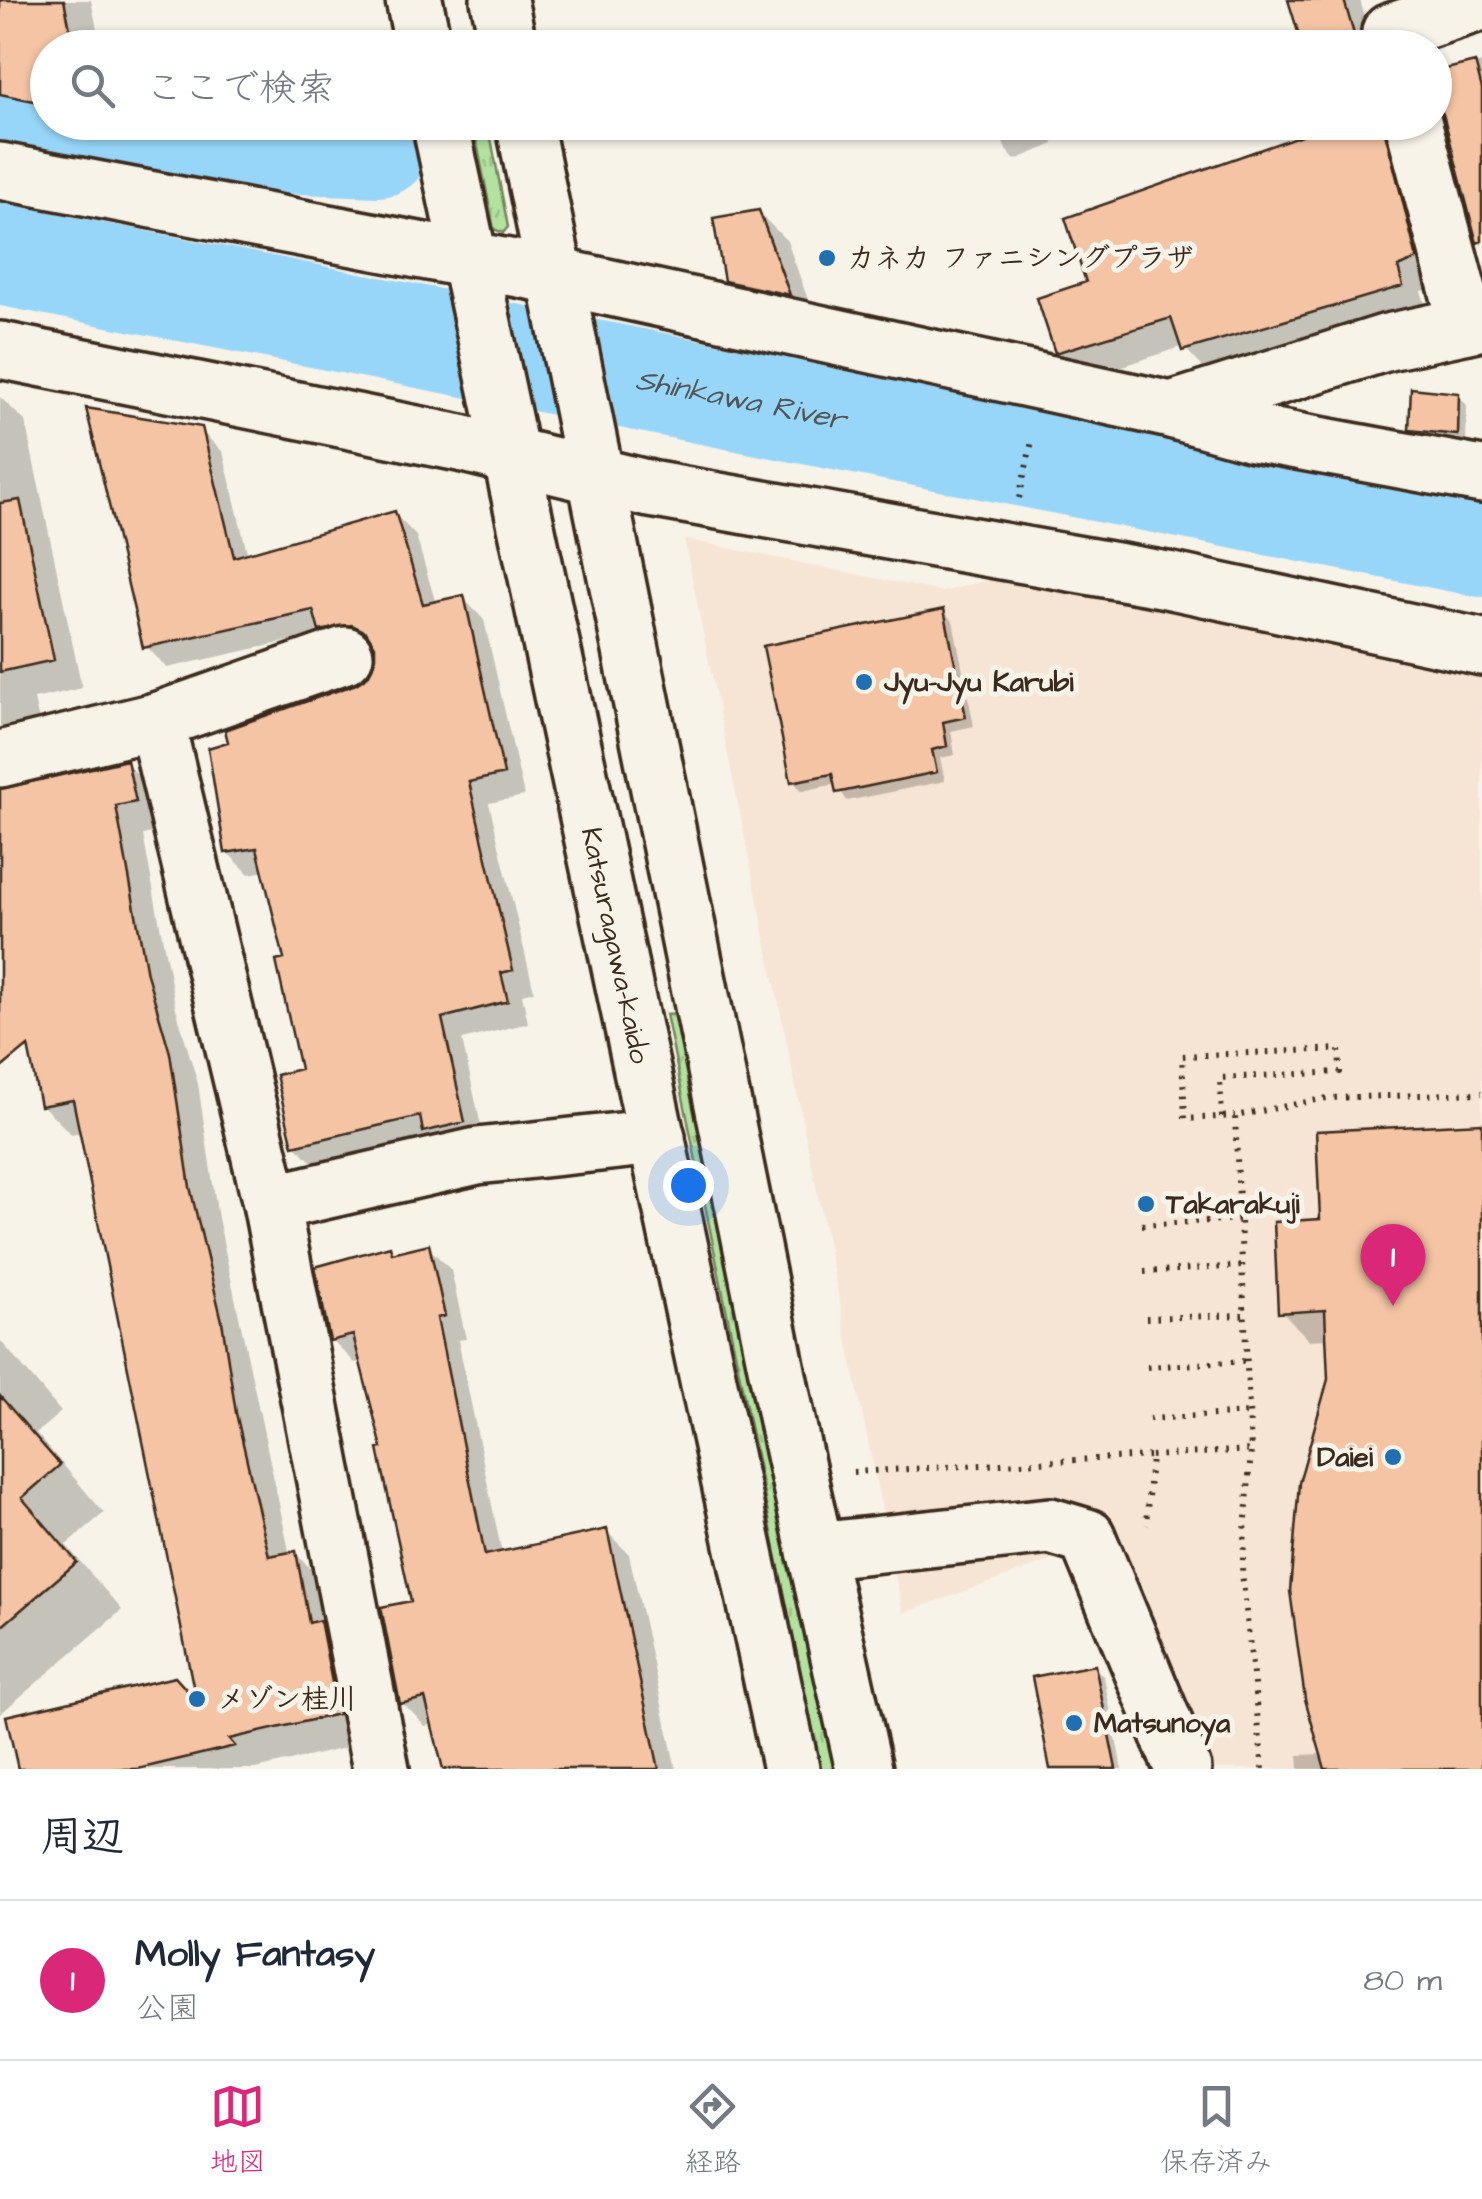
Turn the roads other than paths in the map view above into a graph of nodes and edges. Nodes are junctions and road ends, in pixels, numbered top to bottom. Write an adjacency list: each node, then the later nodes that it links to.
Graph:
1 (414, 0): 5 (street)
2 (499, 0): 6 (street)
3 (1482, 2): 4 (street)
4 (1388, 27)
5 (420, 30)
6 (505, 30)
7 (444, 140): 11 (street, Katsuragawa-kaido)
8 (528, 140): 12 (street)
9 (1419, 140): 13 (street)
10 (0, 170): 11 (street)
11 (472, 276): 12 (street); 16 (street, Katsuragawa-kaido)
12 (559, 292): 15 (street); 17 (street)
13 (1474, 324): 15 (street)
14 (0, 350): 16 (street)
15 (1171, 410): 18 (street)
16 (509, 442): 17 (street); 23 (street, Katsuragawa-kaido)
17 (594, 462): 19 (street); 25 (street)
18 (1482, 475)
19 (1482, 647)
20 (345, 656): 21 (street)
21 (156, 721): 22 (street); 24 (street)
22 (0, 759)
23 (657, 1138): 24 (street); 27 (street, Katsuragawa-kaido)
24 (271, 1203): 26 (street)
25 (815, 1551): 28 (street); 29 (street)
26 (381, 1769)
27 (790, 1769)
28 (864, 1769)
29 (1182, 1769)

